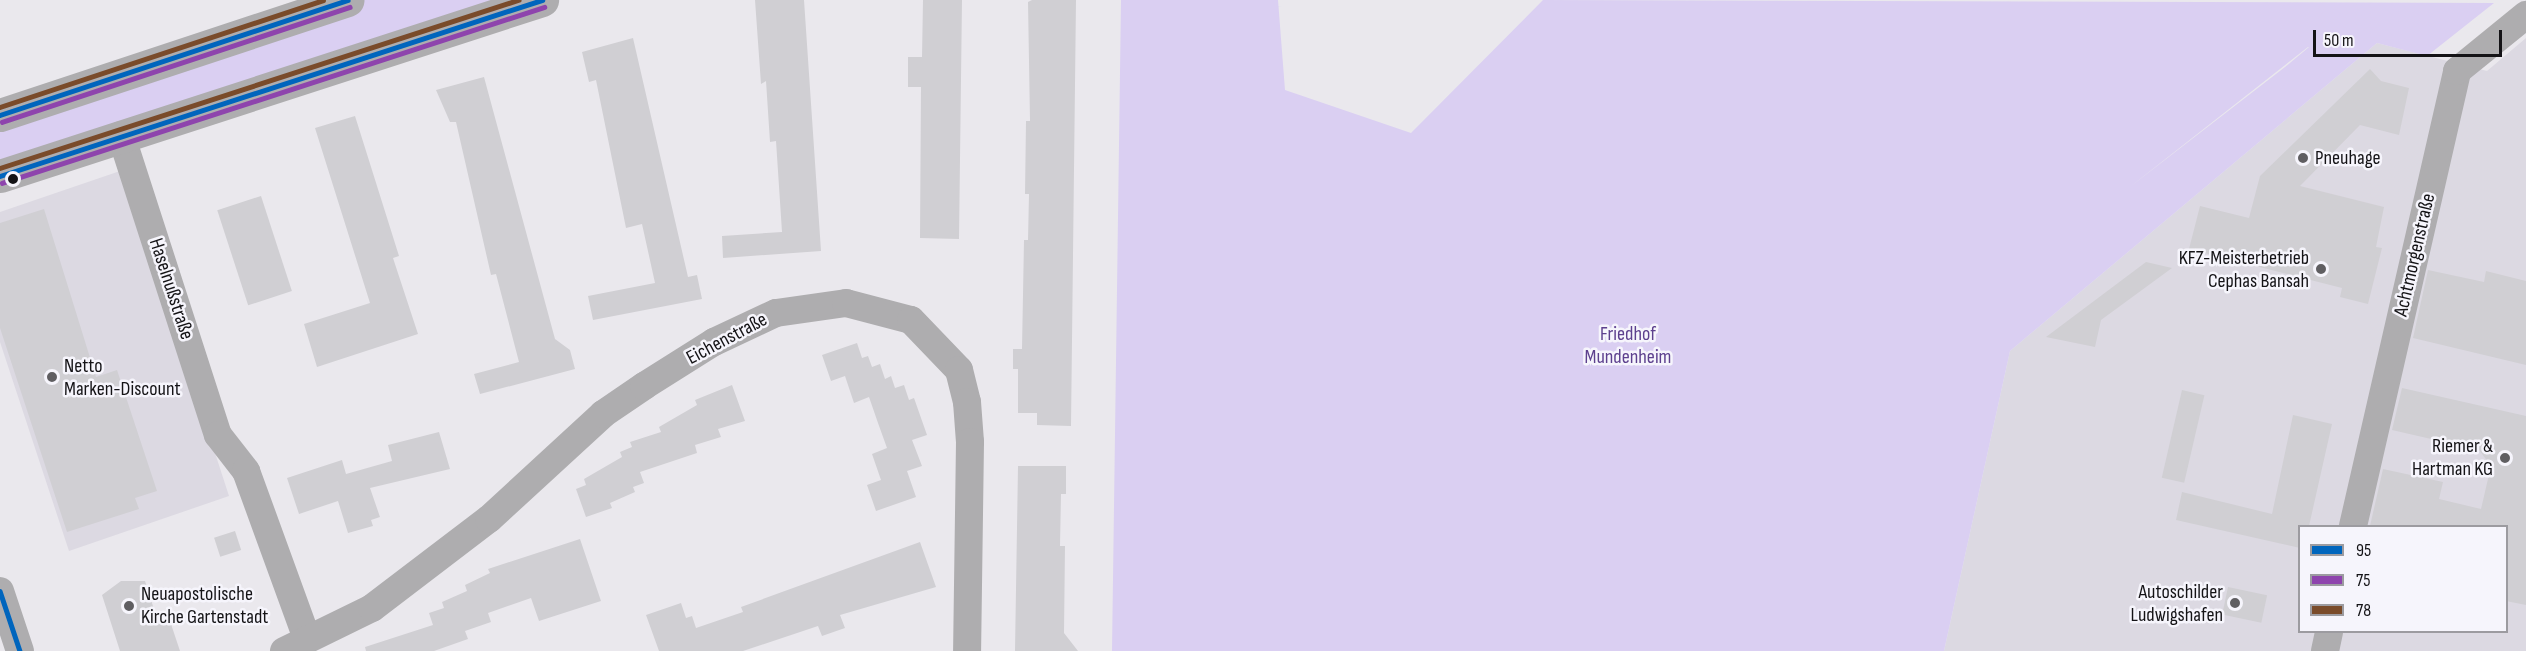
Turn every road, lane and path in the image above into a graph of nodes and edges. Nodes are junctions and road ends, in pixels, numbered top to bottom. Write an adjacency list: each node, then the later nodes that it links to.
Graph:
1 (347, 0): 4 (street)
2 (542, 0): 5 (street)
3 (2526, 15): 7 (street, Achtmorgenstraße)
4 (0, 114)
5 (121, 135): 6 (street); 10 (street, Haselnußstraße)
6 (0, 176)
7 (2353, 525)
8 (0, 591): 11 (street)
9 (2329, 633): 13 (street)
10 (295, 645): 12 (street, Eichenstraße)
11 (20, 651)
12 (968, 651)
13 (2325, 651)

